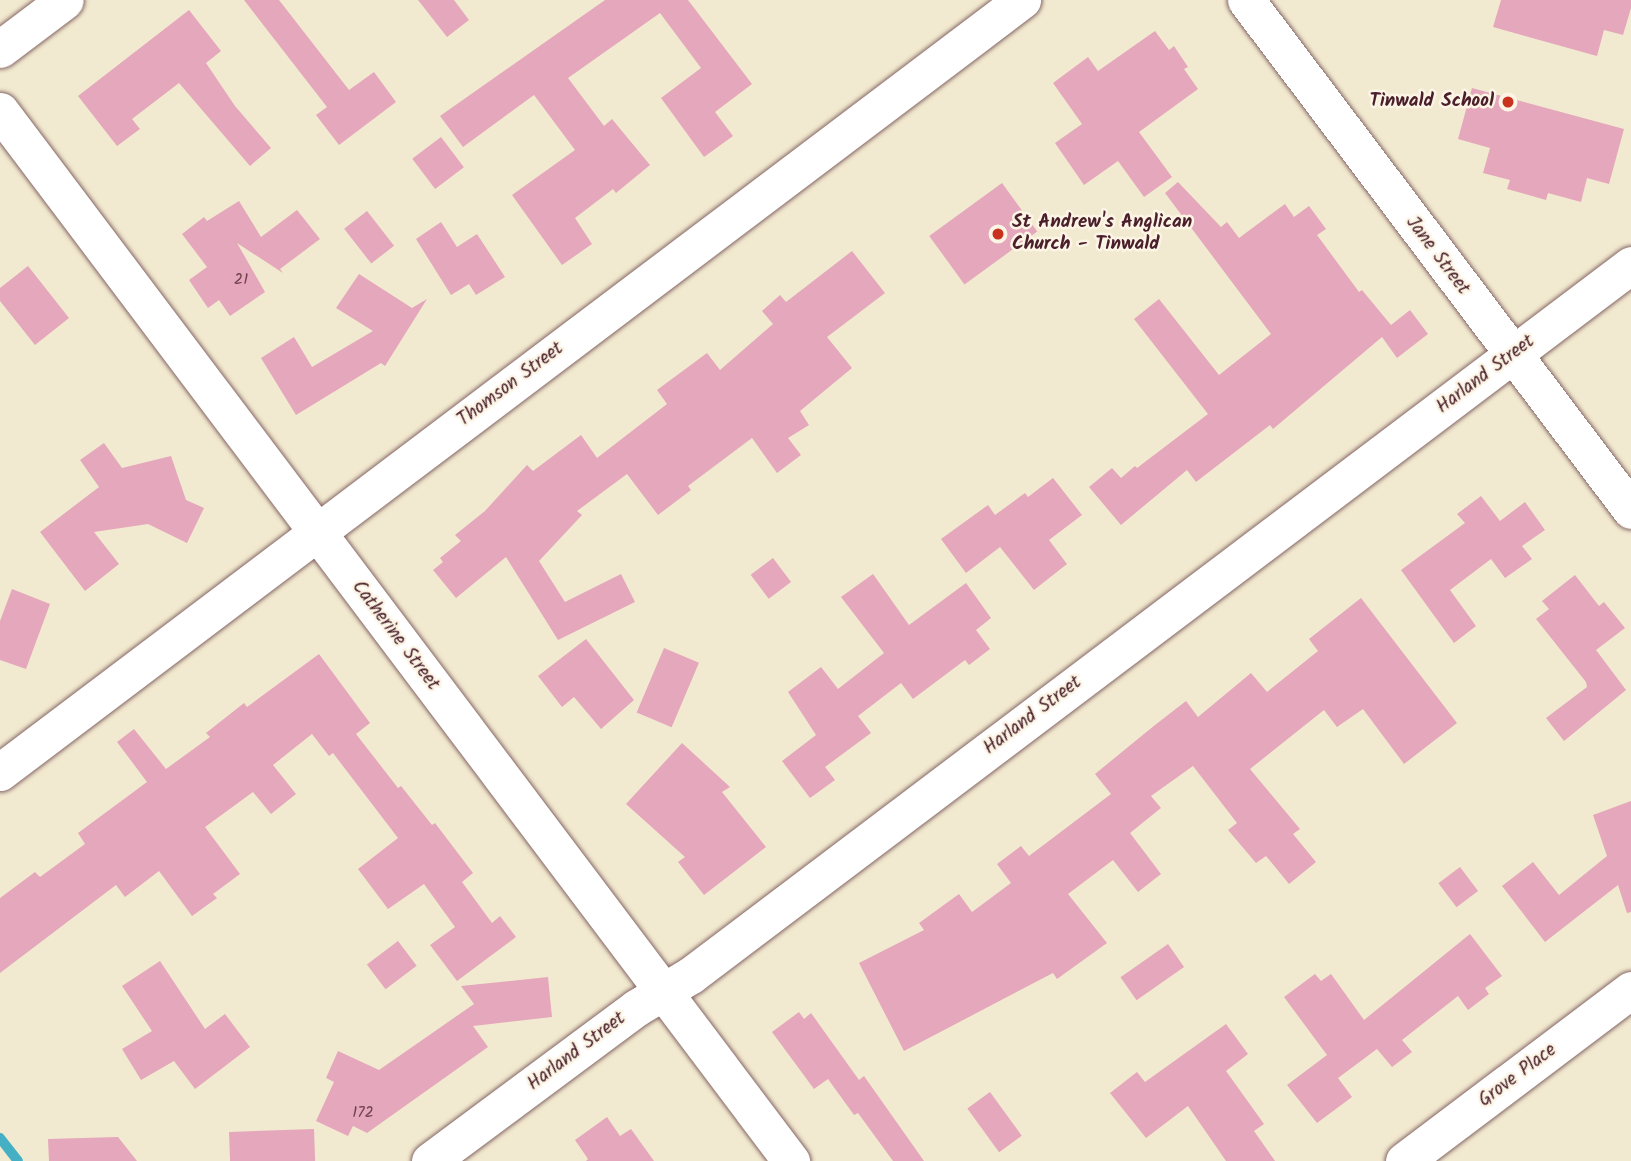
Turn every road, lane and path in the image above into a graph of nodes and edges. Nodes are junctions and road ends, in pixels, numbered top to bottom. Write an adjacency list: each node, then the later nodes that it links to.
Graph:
1 (65, 0): 4 (street)
2 (1022, 0): 9 (street, Thomson Street)
3 (1246, 0): 7 (street, Jane Street)
4 (0, 49)
5 (0, 111): 9 (street, Catherine Street)
6 (1631, 265): 7 (street, Harland Street)
7 (1512, 355): 8 (street, Jane Street); 12 (street, Harland Street)
8 (1631, 510)
9 (317, 532): 10 (street, Thomson Street); 12 (street, Catherine Street)
10 (0, 772)
11 (1631, 990): 15 (street, Grove Place)
12 (662, 991): 13 (street, Harland Street); 14 (street, Catherine Street)
13 (430, 1161)
14 (791, 1161)
15 (1404, 1161)

